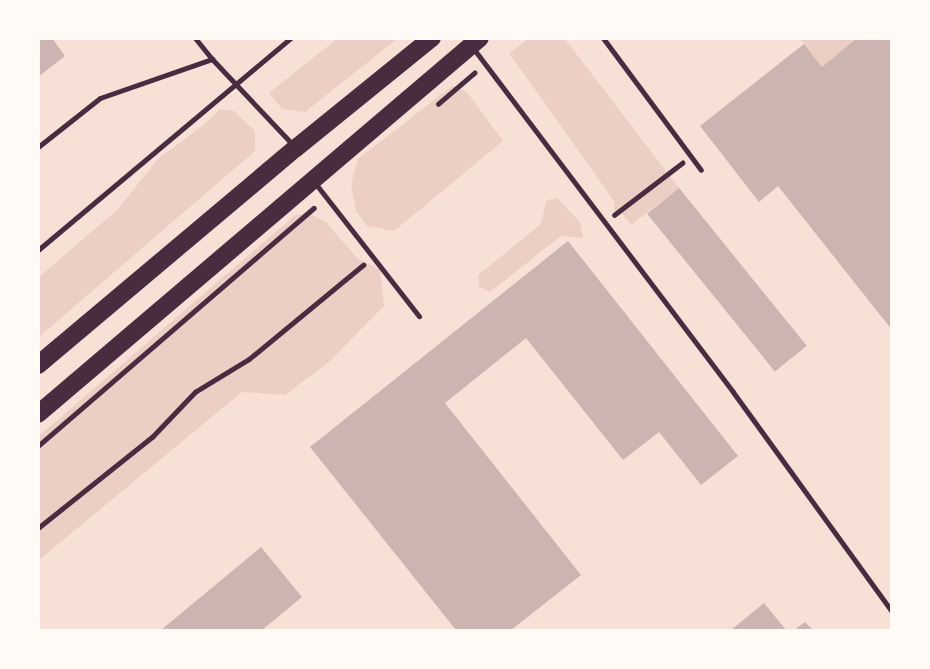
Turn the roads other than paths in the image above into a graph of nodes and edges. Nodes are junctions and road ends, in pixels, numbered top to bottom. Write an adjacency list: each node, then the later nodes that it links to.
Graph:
1 (195, 38): 6 (lane)
2 (291, 38): 7 (lane)
3 (432, 38): 9 (main road)
4 (603, 38): 10 (lane)
5 (476, 42): 11 (main road); 16 (lane)
6 (212, 59): 7 (lane); 8 (lane)
7 (237, 82): 9 (lane); 12 (lane)
8 (38, 147)
9 (296, 148): 14 (main road)
10 (701, 170)
11 (313, 180): 13 (lane); 15 (main road)
12 (38, 250)
13 (419, 316)
14 (38, 365)
15 (38, 414)
16 (891, 612)

